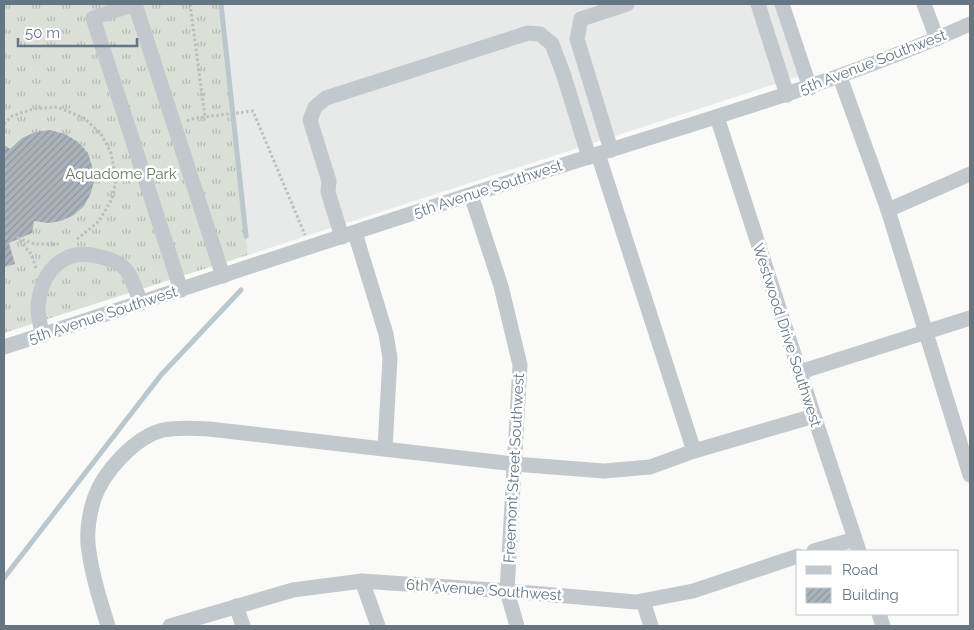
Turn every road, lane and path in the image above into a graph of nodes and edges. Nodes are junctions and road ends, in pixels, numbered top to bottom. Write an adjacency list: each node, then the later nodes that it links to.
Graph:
1 (190, 4): 17 (path)
2 (627, 4): 13 (street)
3 (758, 4): 10 (street)
4 (782, 4): 9 (street)
5 (924, 4): 7 (street)
6 (970, 24): 7 (street, 5th Avenue Southwest)
7 (937, 39): 8 (street, 5th Avenue Southwest)
8 (840, 77): 9 (street, 5th Avenue Southwest); 16 (street)
9 (810, 88): 10 (street, 5th Avenue Southwest)
10 (788, 95): 11 (street, 5th Avenue Southwest)
11 (717, 117): 13 (street, 5th Avenue Southwest); 27 (street, Westwood Drive Southwest)
12 (4, 124): 19 (path)
13 (599, 153): 15 (street, 5th Avenue Southwest); 18 (street); 30 (street)
14 (970, 174): 16 (street)
15 (471, 195): 18 (street, 5th Avenue Southwest); 32 (street, Freemont Street Southwest)
16 (888, 210): 24 (street)
17 (303, 230)
18 (349, 235): 20 (street, 5th Avenue Southwest); 29 (street)
19 (73, 242)
20 (223, 276): 21 (street, 5th Avenue Southwest); 21 (street)
21 (181, 290): 22 (street, 5th Avenue Southwest)
22 (141, 302): 25 (street, 5th Avenue Southwest); 25 (street)
23 (970, 318): 24 (street)
24 (925, 332): 27 (street); 31 (street)
25 (42, 335): 26 (street, 5th Avenue Southwest)
26 (4, 347)
27 (800, 372): 28 (street, Westwood Drive Southwest)
28 (814, 416): 30 (street); 34 (street, Westwood Drive Southwest)
29 (385, 448): 32 (street); 41 (street)
30 (694, 451): 32 (street)
31 (967, 454): 33 (street)
32 (514, 464): 38 (street, Freemont Street Southwest)
33 (970, 475)
34 (857, 545): 35 (street)
35 (821, 550)
36 (796, 557): 39 (street, 6th Avenue Southwest)
37 (362, 581): 38 (street, 6th Avenue Southwest); 40 (street, 6th Avenue Southwest); 44 (street)
38 (507, 591): 39 (street, 6th Avenue Southwest); 45 (street, Freemont Street Southwest)
39 (643, 601): 46 (street)
40 (236, 606): 42 (street, 6th Avenue Southwest); 43 (street)
41 (108, 626)
42 (170, 626)
43 (243, 626)
44 (378, 626)
45 (516, 626)
46 (651, 626)

